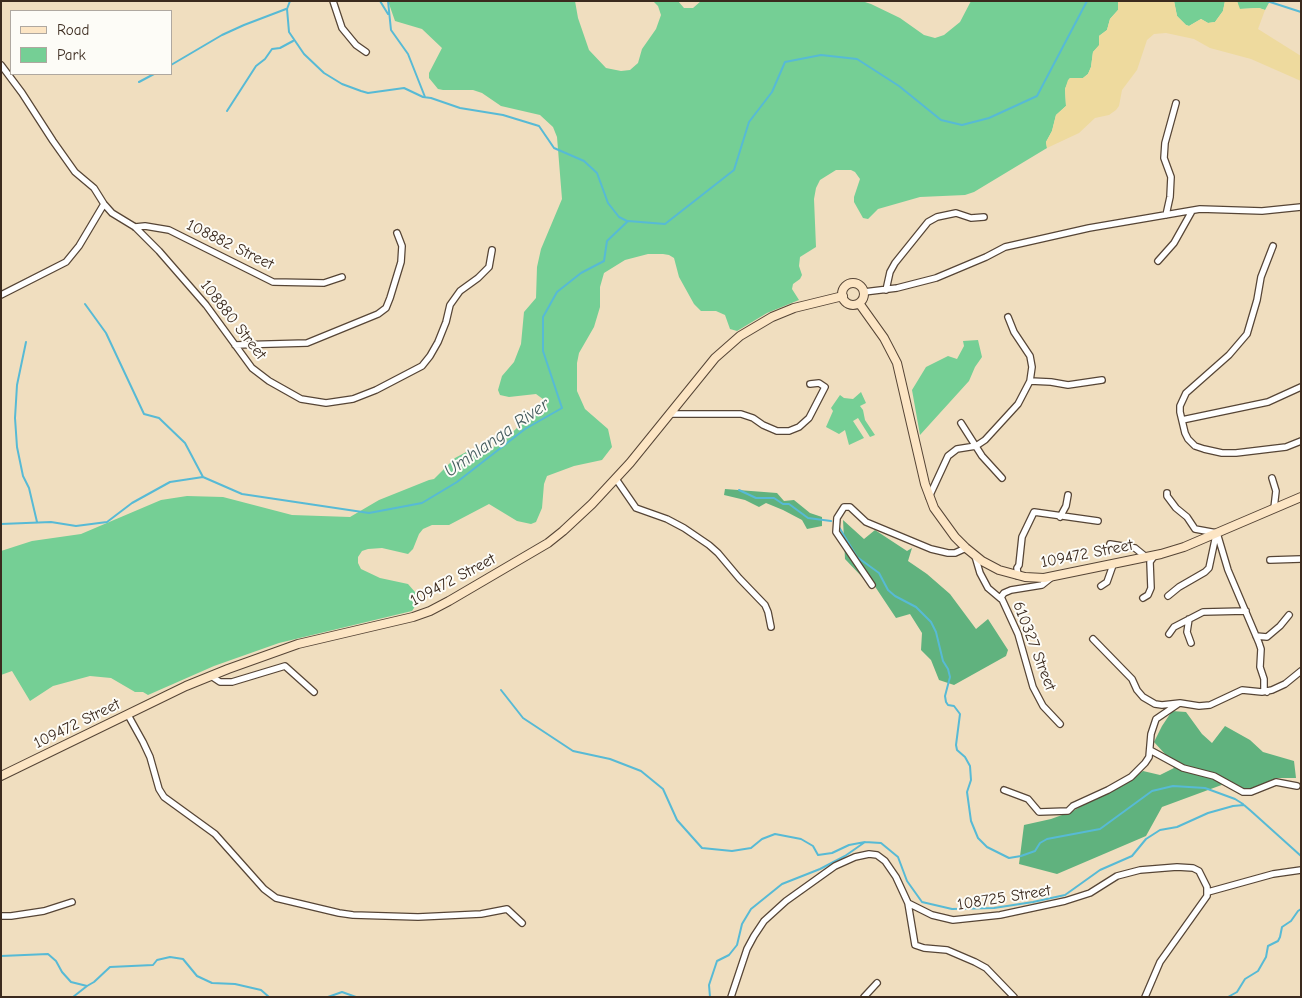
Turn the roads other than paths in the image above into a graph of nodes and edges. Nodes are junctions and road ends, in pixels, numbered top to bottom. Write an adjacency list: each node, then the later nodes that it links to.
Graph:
1 (333, 1): 2 (street)
2 (366, 52)
3 (1, 65): 5 (street, 108880 Street)
4 (1176, 103): 9 (street)
5 (104, 204): 10 (street, 108880 Street); 18 (street)
6 (1301, 207): 7 (street)
7 (1192, 211): 9 (street); 14 (street)
8 (984, 216): 16 (street)
9 (1166, 216): 16 (street)
10 (135, 227): 15 (street, 108882 Street); 22 (street, 108880 Street)
11 (397, 233): 22 (street)
12 (1273, 246): 28 (street)
13 (492, 250): 22 (street, 108880 Street)
14 (1158, 261)
15 (342, 278)
16 (886, 290): 17 (street)
17 (864, 292): 19 (street); 20 (street)
18 (1, 295)
19 (843, 296): 20 (street); 27 (street, 109472 Street)
20 (859, 303): 37 (street, 109472 Street)
21 (1008, 317): 24 (street)
22 (235, 345)
23 (1102, 380): 24 (street)
24 (1030, 381): 31 (street)
25 (810, 384): 27 (street)
26 (1301, 387): 28 (street)
27 (670, 414): 34 (street, 109472 Street)
28 (1182, 420): 30 (street)
29 (961, 423): 31 (street)
30 (1301, 442)
31 (976, 446): 32 (street); 37 (street)
32 (1002, 478)
33 (1272, 478): 39 (street)
34 (616, 479): 61 (street); 67 (street, 109472 Street)
35 (1167, 493): 42 (street)
36 (1068, 495): 40 (street)
37 (929, 497): 44 (street, 109472 Street)
38 (1301, 497): 39 (street, 109472 Street)
39 (1274, 508): 42 (street, 109472 Street)
40 (1060, 516): 41 (street); 51 (street)
41 (1098, 521)
42 (1217, 533): 45 (street, 109472 Street); 55 (street); 58 (street)
43 (1110, 544): 47 (street)
44 (966, 548): 46 (street, 109472 Street); 53 (street)
45 (1156, 555): 47 (street, 109472 Street); 56 (street)
46 (975, 556): 51 (street, 109472 Street); 57 (street)
47 (1146, 557): 50 (street, 109472 Street)
48 (1301, 559): 49 (street)
49 (1270, 560)
50 (1113, 564): 52 (street, 109472 Street); 54 (street)
51 (1018, 576): 52 (street, 109472 Street)
52 (1052, 578): 57 (street, 610327 Street)
53 (872, 584)
54 (1101, 586)
55 (1168, 596)
56 (1143, 598)
57 (1002, 600): 72 (street, 610327 Street)
58 (1246, 610): 60 (street); 63 (street)
59 (1288, 615): 63 (street)
60 (1189, 619): 62 (street); 65 (street)
61 (771, 627)
62 (1169, 634)
63 (1256, 636): 69 (street)
64 (1093, 639): 70 (street)
65 (1192, 644)
66 (1301, 671): 69 (street)
67 (210, 676): 68 (street); 71 (street, 109472 Street)
68 (314, 692)
69 (1266, 692): 70 (street)
70 (1180, 703): 73 (street)
71 (128, 715): 74 (street, 109472 Street); 82 (street)
72 (1060, 724)
73 (1150, 750): 75 (street); 76 (street)
74 (1, 776)
75 (1297, 786)
76 (1004, 790)
77 (1301, 870): 78 (street)
78 (1208, 892): 80 (street, 108725 Street); 87 (street)
79 (72, 902): 81 (street)
80 (908, 903): 84 (street); 86 (street)
81 (1, 916)
82 (522, 923)
83 (878, 983): 85 (street)
84 (731, 997)
85 (864, 997)
86 (1014, 997)
87 (1145, 997)

